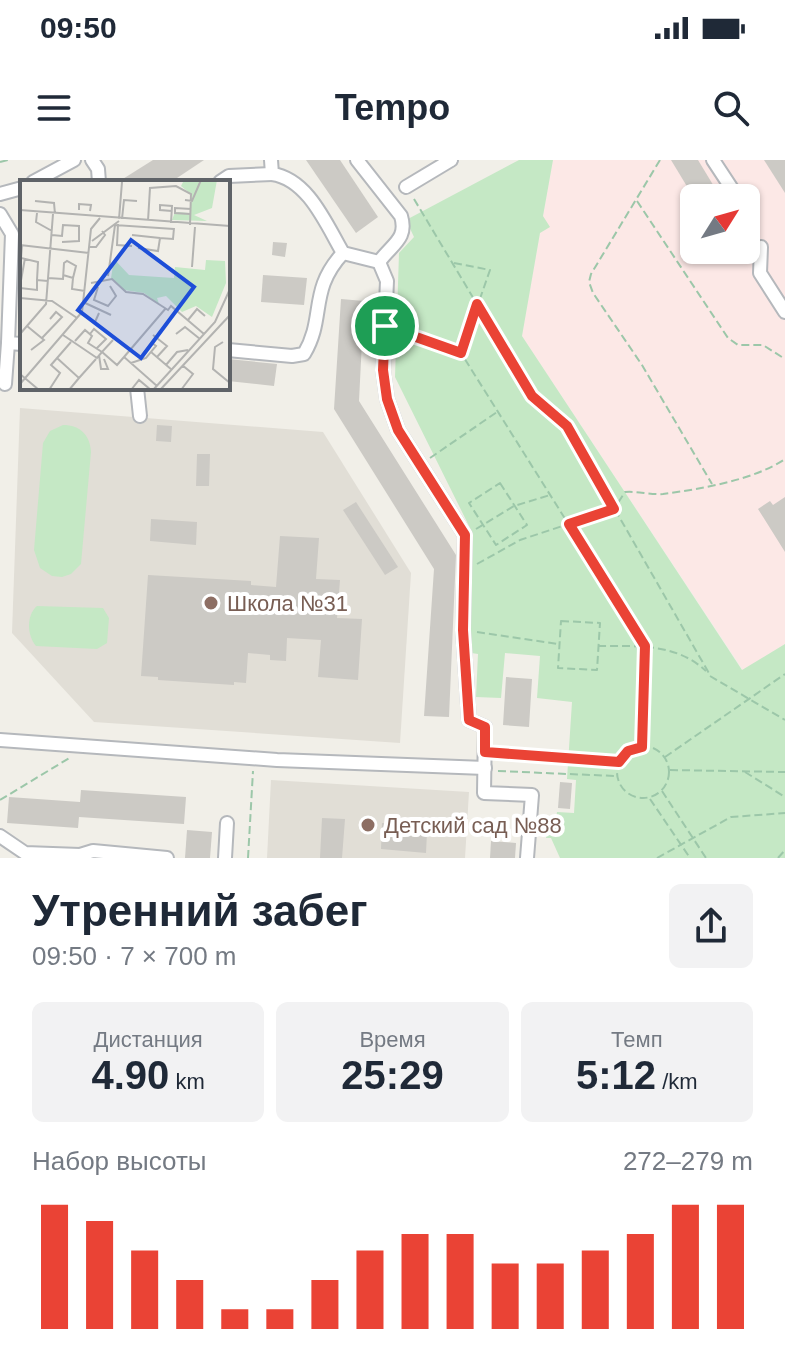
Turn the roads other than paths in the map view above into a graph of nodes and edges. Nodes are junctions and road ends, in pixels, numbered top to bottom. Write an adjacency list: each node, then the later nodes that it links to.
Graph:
1 (74, 160): 7 (street)
2 (92, 160): 8 (street)
3 (357, 160): 17 (street)
4 (451, 160): 11 (street)
5 (713, 160): 10 (street)
6 (272, 167): 9 (street); 16 (street)
7 (37, 180)
8 (99, 180)
9 (223, 180)
10 (729, 184)
11 (406, 187)
12 (20, 189): 13 (street)
13 (0, 194)
14 (0, 214): 19 (street)
15 (761, 247): 18 (street)
16 (343, 253): 17 (street); 21 (street)
17 (379, 262): 26 (street)
18 (785, 312)
19 (8, 343): 20 (street); 22 (street)
20 (20, 344)
21 (230, 350)
22 (5, 384)
23 (137, 390): 24 (street)
24 (140, 416)
25 (0, 740): 26 (street)
26 (485, 769): 32 (street)
27 (227, 823): 31 (street)
28 (0, 836): 29 (street)
29 (24, 856): 30 (street)
30 (167, 858)
31 (225, 858)
32 (527, 858)

